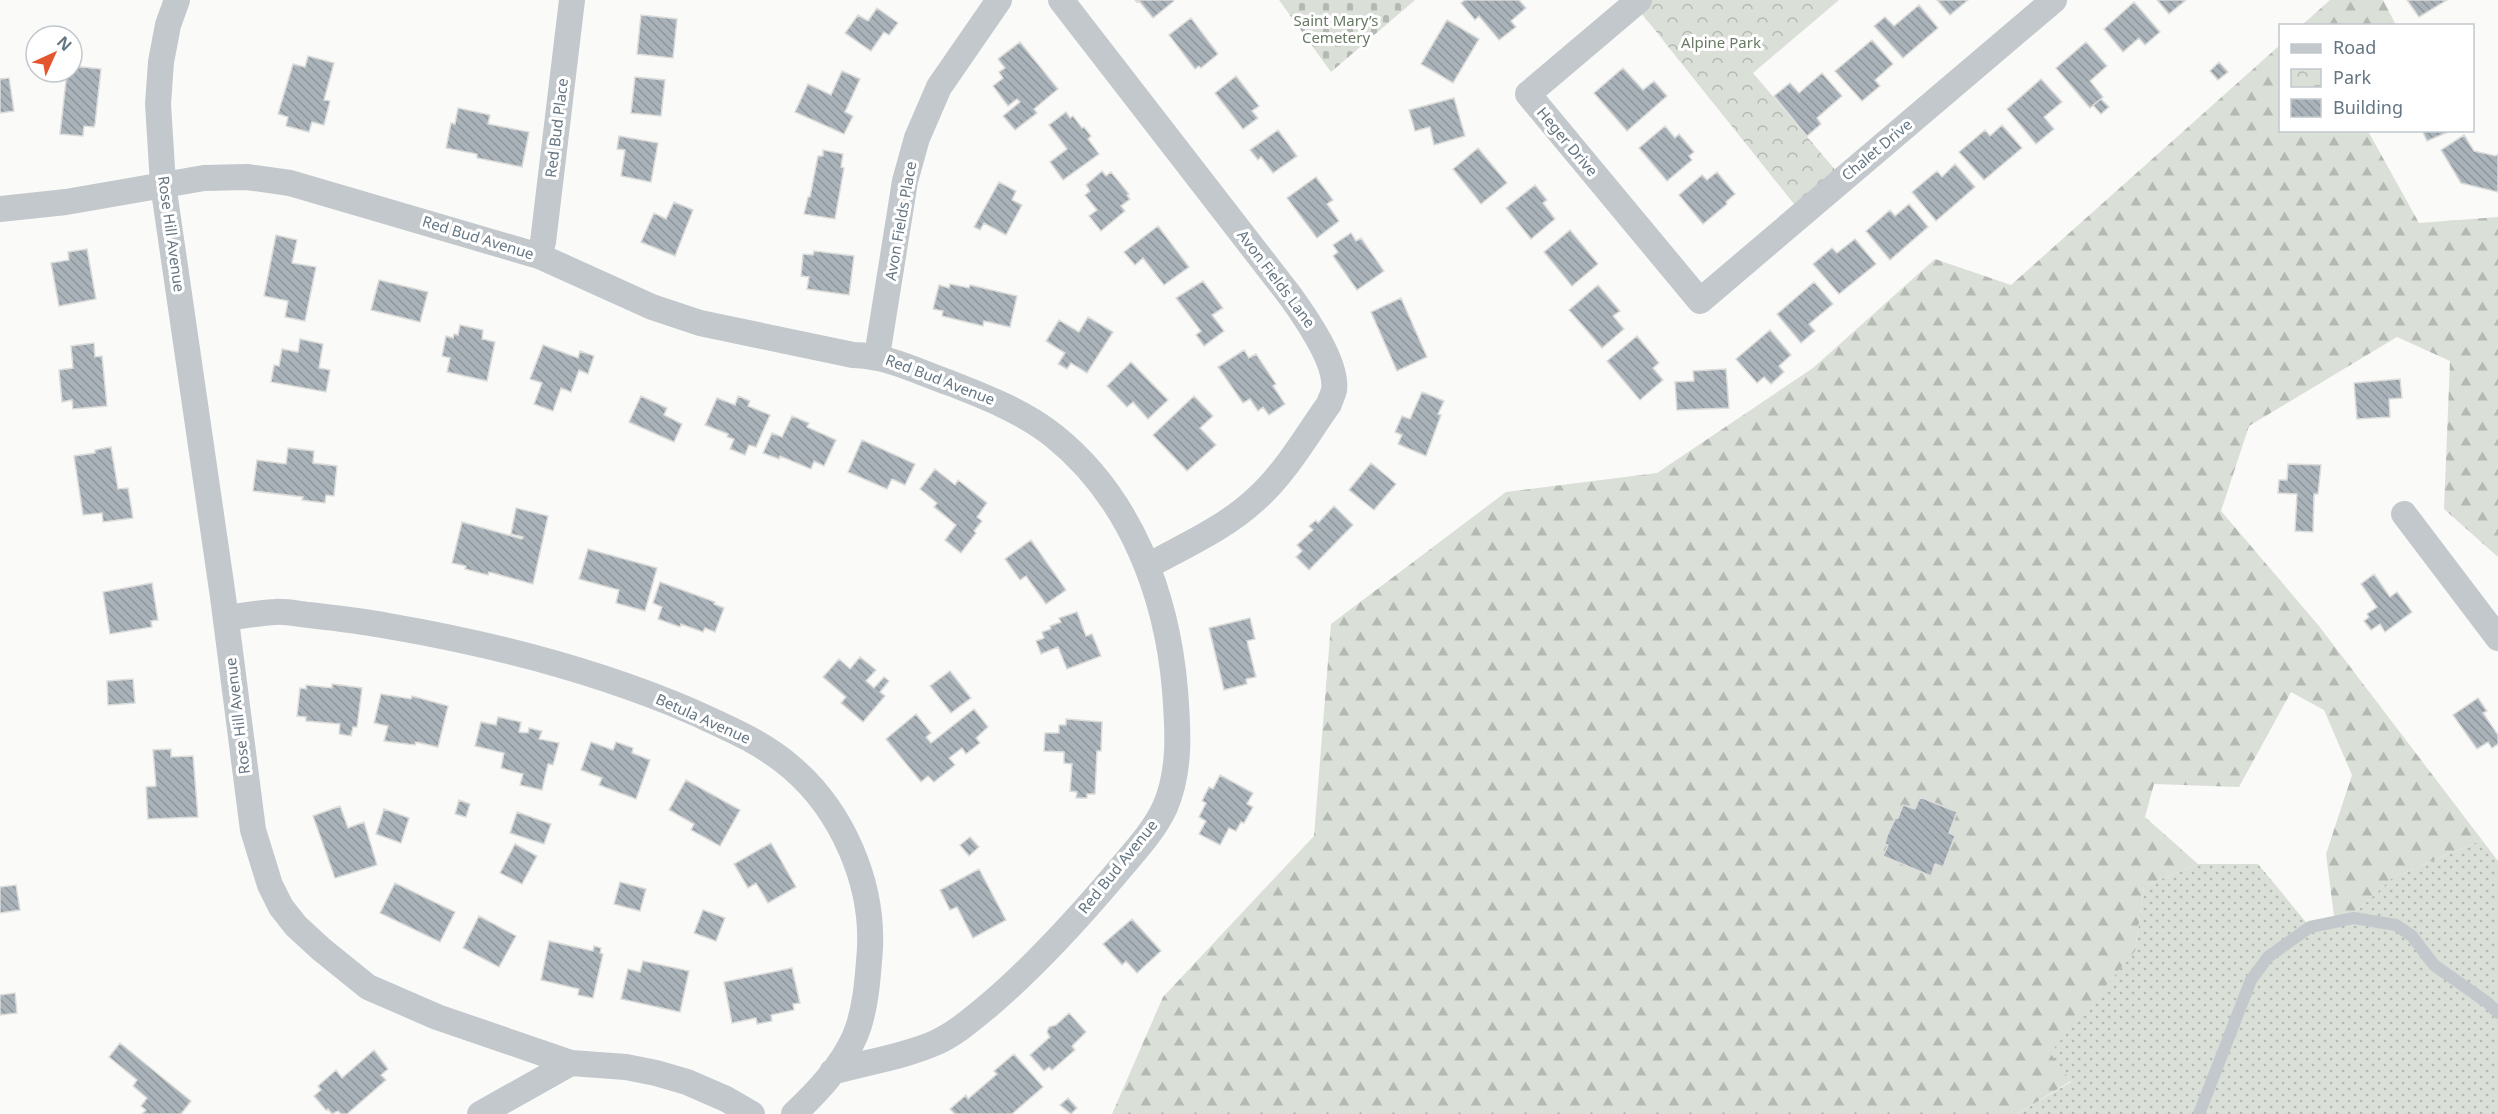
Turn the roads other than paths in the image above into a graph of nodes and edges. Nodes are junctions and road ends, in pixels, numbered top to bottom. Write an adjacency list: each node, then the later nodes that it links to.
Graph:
1 (177, 0): 7 (street, Rose Hill Avenue)
2 (572, 0): 9 (street, Red Bud Place)
3 (999, 0): 11 (street, Avon Fields Place)
4 (1061, 0): 13 (street, Avon Fields Lane)
5 (1639, 0): 10 (street, Heger Drive)
6 (2055, 0): 10 (street, Chalet Drive)
7 (163, 184): 8 (street, Red Bud Avenue); 9 (street, Red Bud Avenue); 14 (street, Rose Hill Avenue)
8 (0, 209)
9 (539, 256): 11 (street, Red Bud Avenue)
10 (1700, 301)
11 (878, 356): 13 (street, Red Bud Avenue)
12 (2404, 514): 15 (street)
13 (1148, 566): 18 (street, Red Bud Avenue)
14 (226, 618): 17 (street, Rose Hill Avenue); 18 (street, Betula Avenue)
15 (2498, 638)
16 (2498, 1013): 22 (lane)
17 (571, 1063): 19 (street); 20 (street, Rose Hill Avenue)
18 (832, 1072): 21 (street, Betula Avenue)
19 (480, 1114)
20 (752, 1114)
21 (794, 1114)
22 (2199, 1114)

